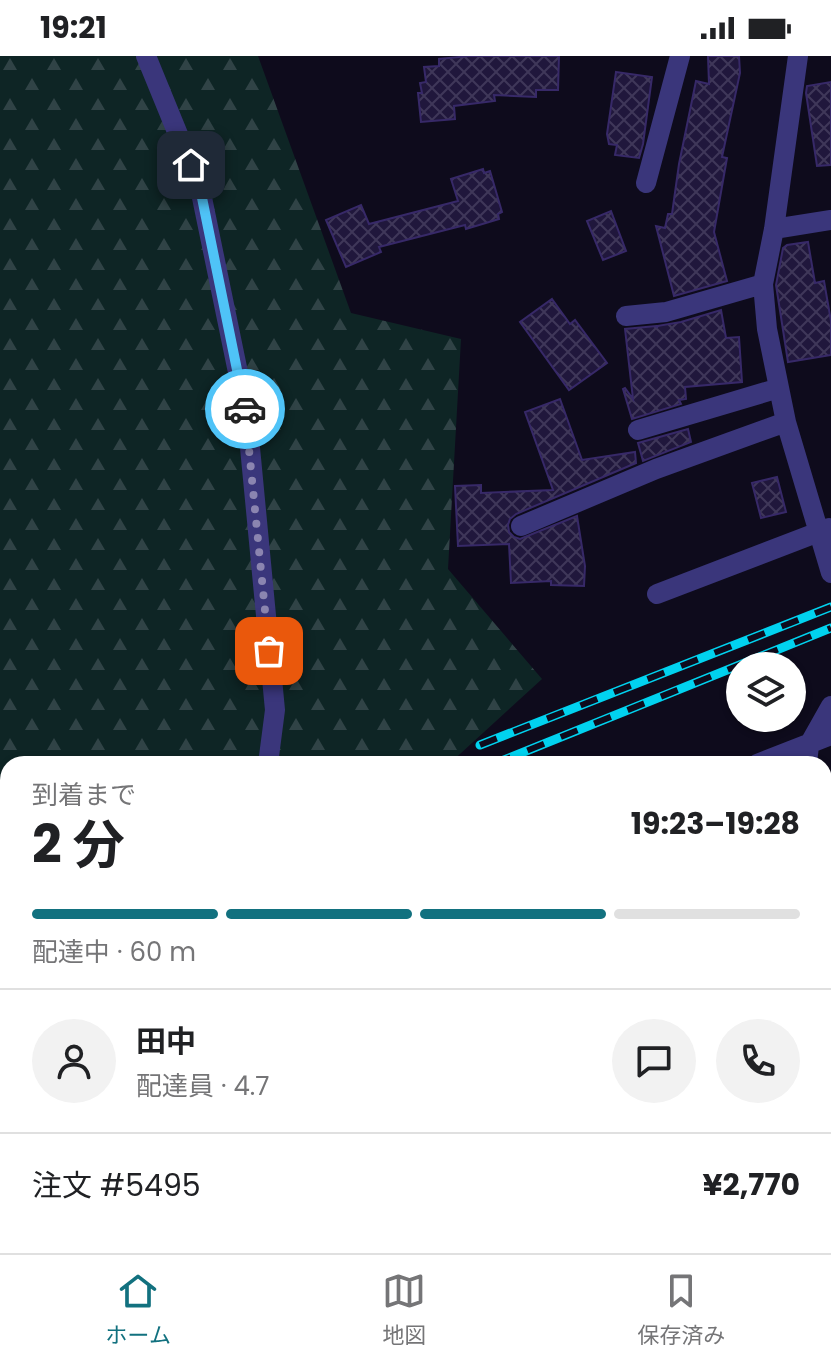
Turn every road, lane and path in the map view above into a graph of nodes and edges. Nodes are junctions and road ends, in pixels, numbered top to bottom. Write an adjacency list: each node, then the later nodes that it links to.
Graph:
1 (146, 56): 19 (street)
2 (678, 56): 4 (street)
3 (798, 56): 6 (street)
4 (646, 183)
5 (831, 220): 6 (street)
6 (774, 229): 7 (street)
7 (763, 284): 8 (street); 9 (street)
8 (626, 316)
9 (779, 388): 10 (street); 11 (street)
10 (786, 422): 12 (street); 13 (street)
11 (638, 430)
12 (521, 526)
13 (825, 530): 14 (street); 15 (street)
14 (831, 573)
15 (657, 594)
16 (831, 706): 18 (street)
17 (831, 735): 18 (street)
18 (808, 754)
19 (269, 756)

